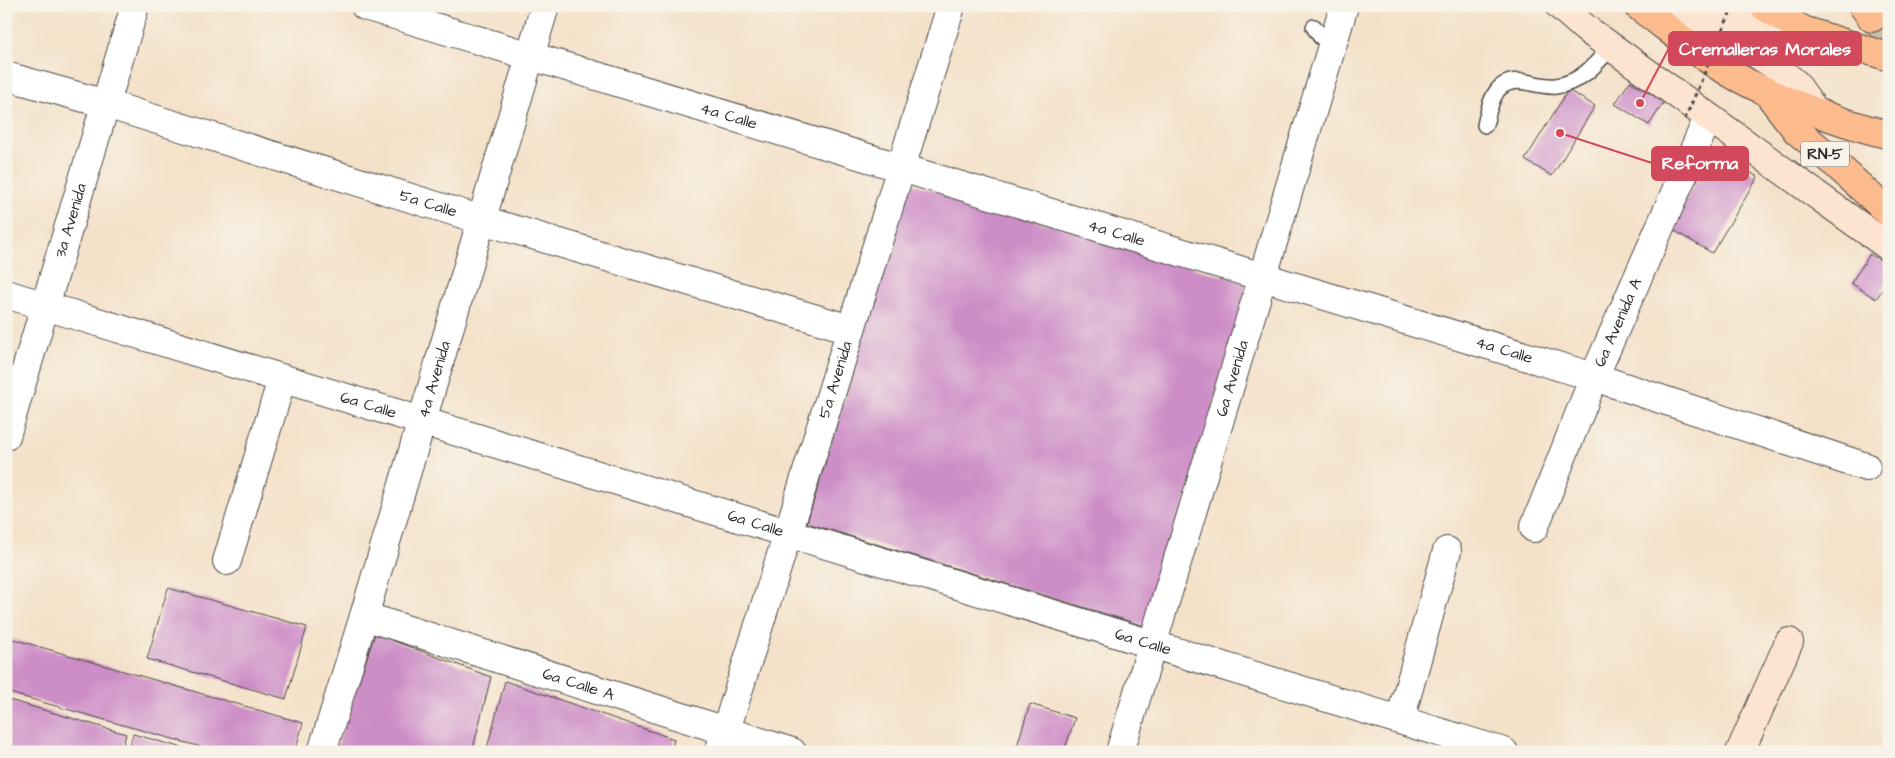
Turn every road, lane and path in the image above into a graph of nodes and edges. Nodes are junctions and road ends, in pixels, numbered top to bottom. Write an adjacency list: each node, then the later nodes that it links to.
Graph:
1 (136, 6): 18 (street, 3a Avenida)
2 (545, 6): 14 (street, 4a Avenida)
3 (951, 6): 23 (street, 5a Avenida)
4 (1344, 6): 27 (street, 6a Avenida)
5 (1560, 6): 13 (main road)
6 (1638, 6): 17 (main road)
7 (1681, 6): 19 (main road)
8 (1718, 6): 12 (main road)
9 (1733, 6): 20 (path, bridge)
10 (1764, 6): 12 (main road)
11 (368, 7): 14 (street, 4a Calle)
12 (1803, 30): 15 (main road)
13 (1611, 47): 20 (main road); 21 (lane)
14 (531, 56): 23 (street, 4a Calle); 25 (street, 4a Avenida)
15 (1889, 57)
16 (6, 76): 18 (street, 5a Calle)
17 (1766, 91): 19 (main road); 24 (main road, RN-5)
18 (106, 104): 25 (street, 5a Calle); 29 (street, 3a Avenida)
19 (1815, 111): 22 (main road)
20 (1696, 119): 26 (main road); 31 (street, 6a Avenida A)
21 (1485, 125)
22 (1889, 135)
23 (900, 167): 27 (street, 4a Calle); 30 (street, 5a Avenida)
24 (1889, 213)
25 (482, 220): 30 (street, 5a Calle); 33 (street, 4a Avenida)
26 (1889, 247)
27 (1263, 277): 31 (street, 4a Calle); 42 (street, 6a Avenida)
28 (6, 294): 29 (street, 6a Calle)
29 (45, 306): 32 (street, 6a Calle); 34 (street, 3a Avenida)
30 (850, 329): 37 (street, 5a Avenida)
31 (1594, 376): 35 (street, 4a Calle); 36 (street, 6a Avenida A)
32 (282, 379): 33 (street, 6a Calle); 39 (street)
33 (422, 421): 37 (street, 6a Calle); 40 (street, 4a Avenida)
34 (6, 436)
35 (1866, 467)
36 (1534, 528)
37 (788, 533): 42 (street, 6a Calle); 44 (street, 5a Avenida)
38 (1447, 551): 43 (street)
39 (227, 561)
40 (364, 616): 44 (street, 6a Calle A); 45 (street, 4a Avenida)
41 (1789, 642): 49 (main road)
42 (1152, 644): 43 (street, 6a Calle); 47 (street, 6a Avenida)
43 (1400, 720): 48 (street, 6a Calle)
44 (722, 741): 46 (street, 6a Calle A)
45 (322, 752)
46 (792, 752)
47 (1120, 752)
48 (1504, 752)
49 (1740, 752)

